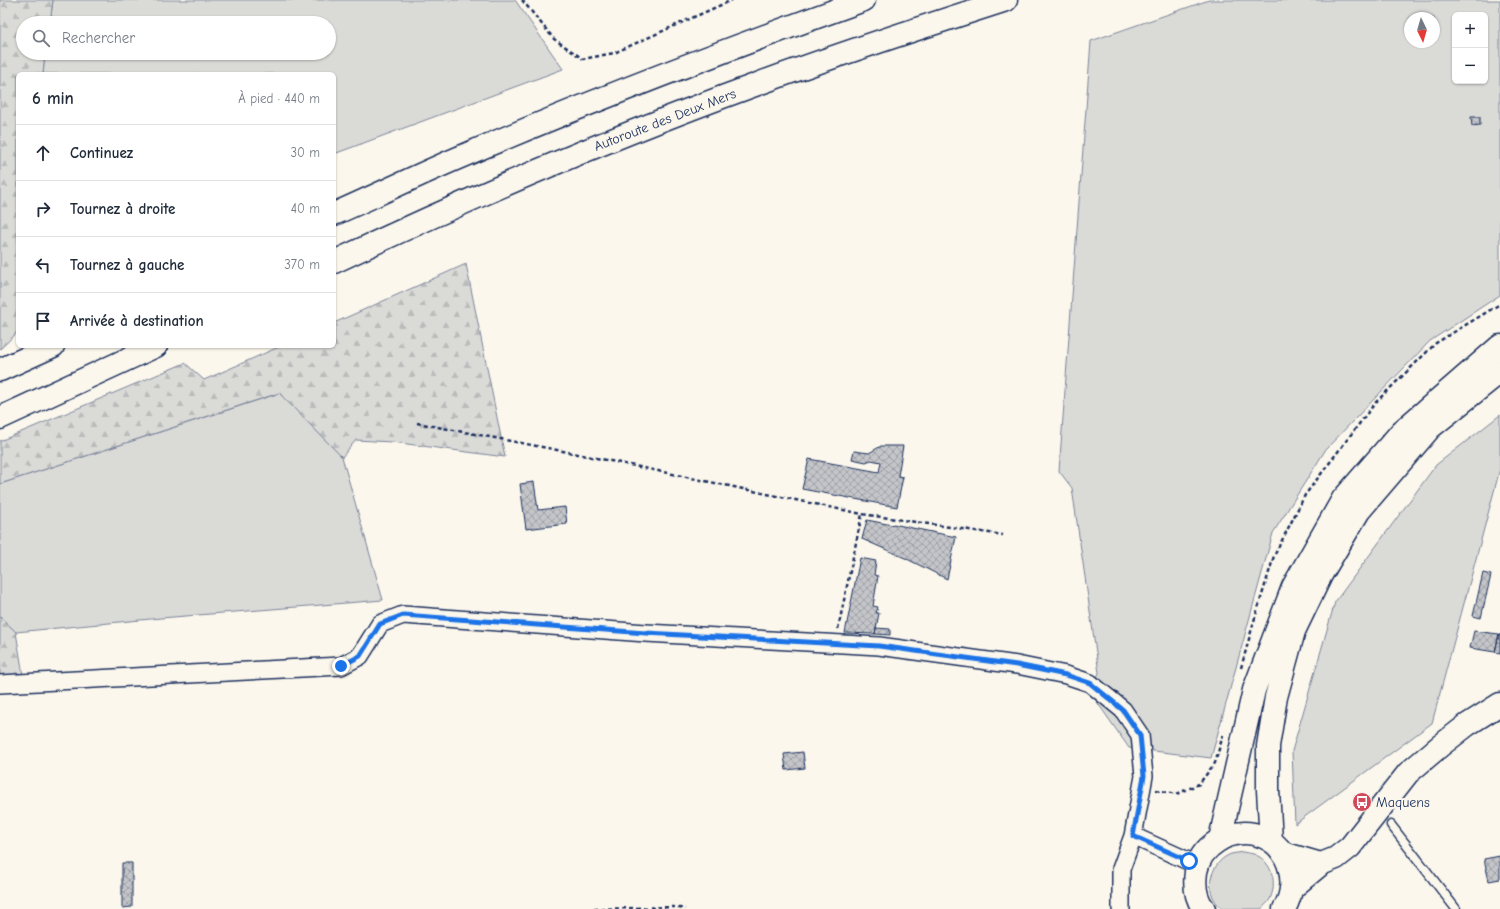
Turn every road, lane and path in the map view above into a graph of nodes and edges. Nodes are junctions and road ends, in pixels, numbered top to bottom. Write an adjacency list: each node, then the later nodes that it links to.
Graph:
1 (522, 0): 2 (path)
2 (732, 0)
3 (864, 0): 5 (main road)
4 (1006, 0): 6 (main road, Autoroute des Deux Mers)
5 (336, 213)
6 (336, 261)
7 (1500, 346): 21 (main road)
8 (48, 348): 10 (main road)
9 (152, 348): 12 (main road)
10 (0, 370)
11 (1500, 372): 22 (main road)
12 (0, 418)
13 (417, 423): 14 (path)
14 (862, 514): 15 (path); 16 (path)
15 (1003, 535)
16 (834, 643): 17 (street); 20 (street)
17 (0, 684)
18 (1500, 704): 23 (main road)
19 (1391, 825): 31 (lane)
20 (1133, 836): 24 (street); 29 (street)
21 (1220, 839): 22 (main road); 24 (main road)
22 (1277, 847): 23 (main road); 25 (main road)
23 (1322, 864): 25 (main road)
24 (1197, 865): 26 (main road)
25 (1292, 888): 30 (main road)
26 (1199, 907)
27 (594, 909): 28 (path)
28 (685, 909)
29 (1121, 909)
30 (1284, 909)
31 (1456, 909)

